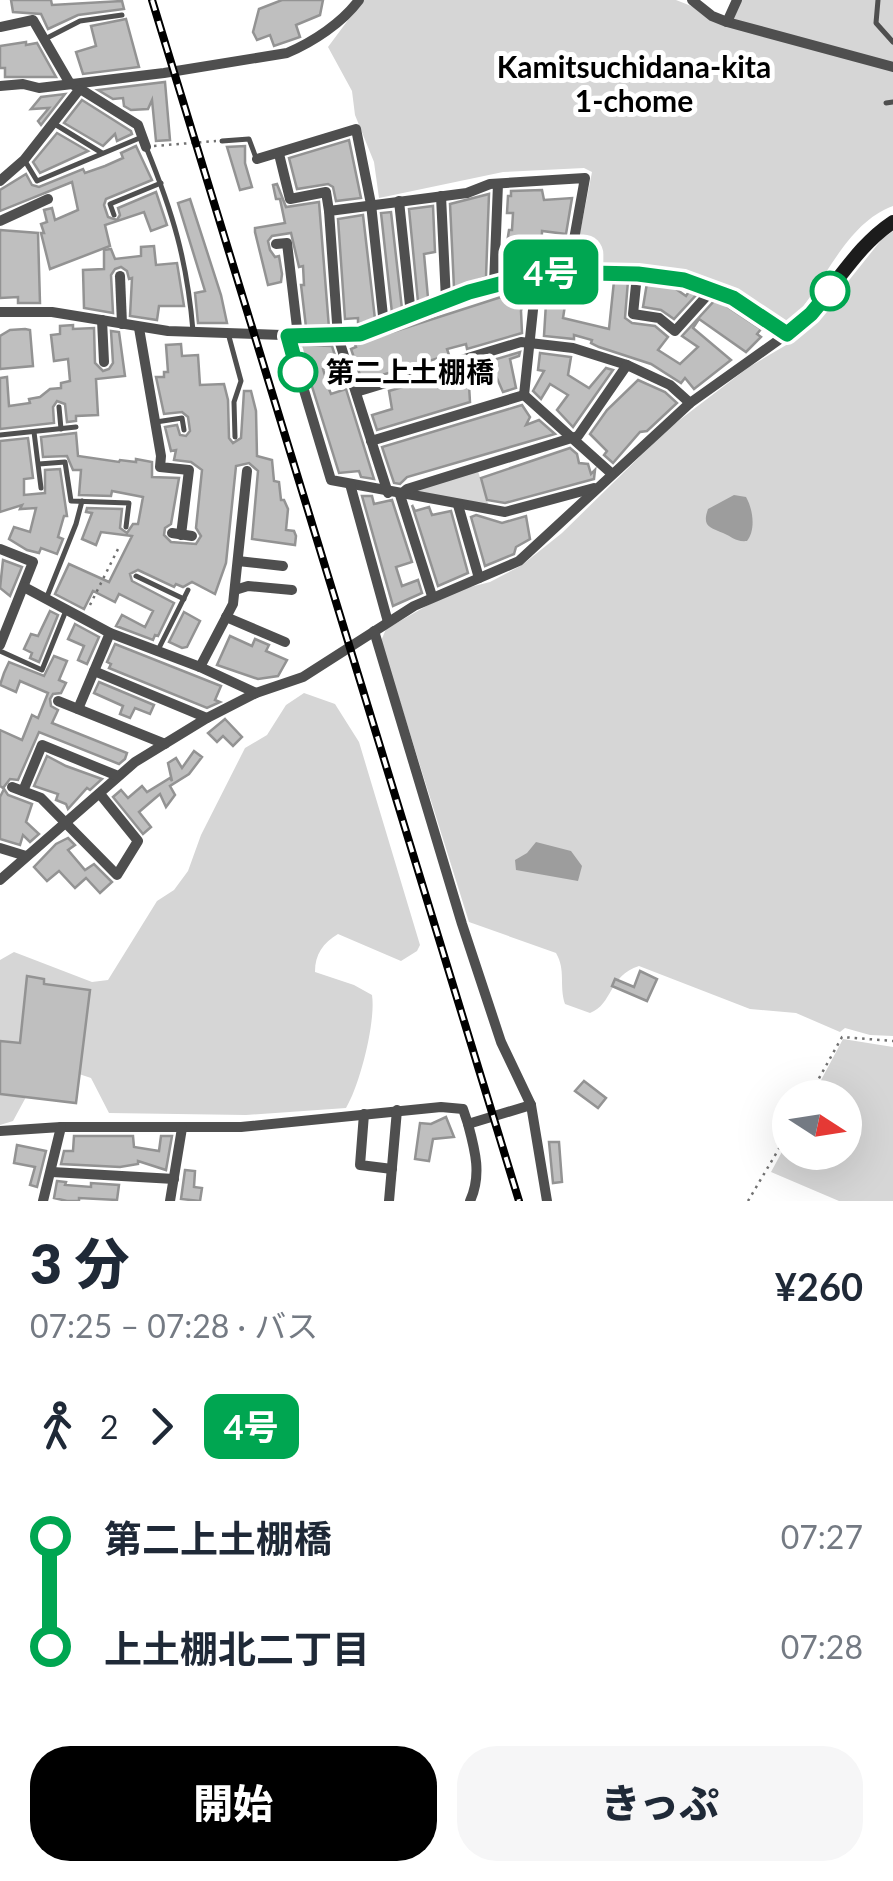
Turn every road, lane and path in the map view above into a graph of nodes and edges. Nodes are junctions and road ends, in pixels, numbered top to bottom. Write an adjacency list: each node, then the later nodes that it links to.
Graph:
1 (359, 0): 12 (street)
2 (692, 0): 6 (street)
3 (736, 0): 6 (street)
4 (878, 0): 9 (lane)
5 (122, 15): 8 (lane)
6 (727, 22): 10 (street)
7 (0, 26): 8 (street)
8 (44, 40): 12 (street)
9 (893, 42)
10 (893, 67)
11 (0, 86): 12 (street)
12 (74, 86): 13 (street); 15 (street)
13 (53, 123): 17 (lane); 19 (street)
14 (222, 141): 16 (path); 20 (lane)
15 (144, 142): 17 (lane); 22 (lane)
16 (163, 146)
17 (102, 153): 19 (lane)
18 (279, 154): 20 (street); 27 (street); 28 (street)
19 (24, 160): 21 (street)
20 (257, 160)
21 (0, 180)
22 (161, 183): 29 (lane); 46 (lane)
23 (498, 184): 24 (street); 34 (street); 37 (street)
24 (441, 196): 26 (street); 39 (street)
25 (48, 199): 30 (street)
26 (399, 202): 27 (street); 41 (street)
27 (371, 204): 28 (street); 44 (street)
28 (329, 210): 50 (street)
29 (114, 215)
30 (0, 220)
31 (893, 222): 48 (street)
32 (283, 240): 49 (street)
33 (538, 272): 34 (street); 37 (street); 51 (street)
34 (568, 273): 35 (street)
35 (638, 274): 38 (street); 38 (street)
36 (120, 276): 43 (street)
37 (494, 284): 39 (street)
38 (713, 289): 48 (street)
39 (446, 300): 41 (street)
40 (0, 312): 42 (street)
41 (411, 314): 44 (street)
42 (102, 320): 43 (street); 52 (street)
43 (122, 324): 45 (street)
44 (384, 325): 50 (street)
45 (140, 328): 46 (street); 58 (street)
46 (193, 331): 47 (street)
47 (231, 334): 49 (street); 64 (lane)
48 (787, 334): 56 (street)
49 (289, 336): 50 (street); 70 (street)
50 (338, 337): 54 (street)
51 (529, 344): 53 (street); 54 (street); 55 (street)
52 (104, 362)
53 (627, 365): 56 (street); 65 (street)
54 (356, 392): 66 (street)
55 (524, 395): 65 (street); 66 (street)
56 (690, 403): 69 (street)
57 (59, 407): 60 (lane)
58 (153, 423): 61 (lane); 77 (street)
59 (76, 427): 60 (lane)
60 (61, 429): 62 (lane)
61 (184, 430)
62 (34, 432): 63 (lane); 67 (lane)
63 (0, 435)
64 (235, 437)
65 (574, 438): 69 (street); 73 (street)
66 (372, 441): 73 (street)
67 (39, 464): 71 (lane); 74 (lane)
68 (247, 471): 80 (street)
69 (611, 473): 72 (street)
70 (350, 484): 73 (street); 94 (street)
71 (41, 488)
72 (595, 488): 75 (street); 83 (street)
73 (394, 494): 75 (street); 88 (street)
74 (82, 501): 76 (lane); 89 (lane)
75 (458, 505): 83 (street)
76 (126, 527)
77 (182, 535)
78 (0, 549): 84 (street)
79 (121, 550): 91 (path)
80 (238, 561): 81 (street); 86 (street)
81 (283, 566)
82 (136, 576): 90 (lane)
83 (480, 578): 88 (street)
84 (24, 588): 89 (street); 98 (street)
85 (188, 590): 90 (lane)
86 (234, 590): 87 (street); 93 (street)
87 (292, 590)
88 (432, 596): 94 (street)
89 (46, 598): 92 (street)
90 (184, 599): 99 (lane)
91 (90, 605)
92 (66, 610): 96 (street); 98 (lane)
93 (226, 617): 97 (street); 100 (street)
94 (388, 622): 95 (street)
95 (373, 632): 102 (street); 115 (street)
96 (110, 633): 99 (street); 101 (street)
97 (284, 642)
98 (0, 648)
99 (158, 650): 100 (street)
100 (200, 666): 102 (street)
101 (94, 671): 104 (street); 105 (street)
102 (256, 693): 105 (street)
103 (58, 701): 104 (street)
104 (78, 709): 106 (street)
105 (207, 718): 106 (street)
106 (164, 744): 107 (street)
107 (118, 776): 108 (street); 109 (street)
108 (100, 794): 109 (street); 109 (street)
109 (68, 822): 111 (street)
110 (0, 848): 111 (street)
111 (26, 856): 112 (street)
112 (0, 880)
113 (893, 1041): 114 (path)
114 (818, 1080)
115 (527, 1106): 118 (street); 130 (street)
116 (397, 1110): 117 (street); 118 (street); 123 (street)
117 (364, 1114): 120 (street); 123 (street)
118 (470, 1123): 129 (street)
119 (61, 1127): 120 (street); 121 (street); 124 (street)
120 (182, 1128): 125 (street)
121 (0, 1131)
122 (772, 1160): 131 (path)
123 (392, 1169): 128 (street)
124 (52, 1172): 125 (street); 126 (street)
125 (174, 1179): 127 (street)
126 (43, 1201)
127 (170, 1201)
128 (389, 1201)
129 (470, 1201)
130 (546, 1201)
131 (748, 1201)

